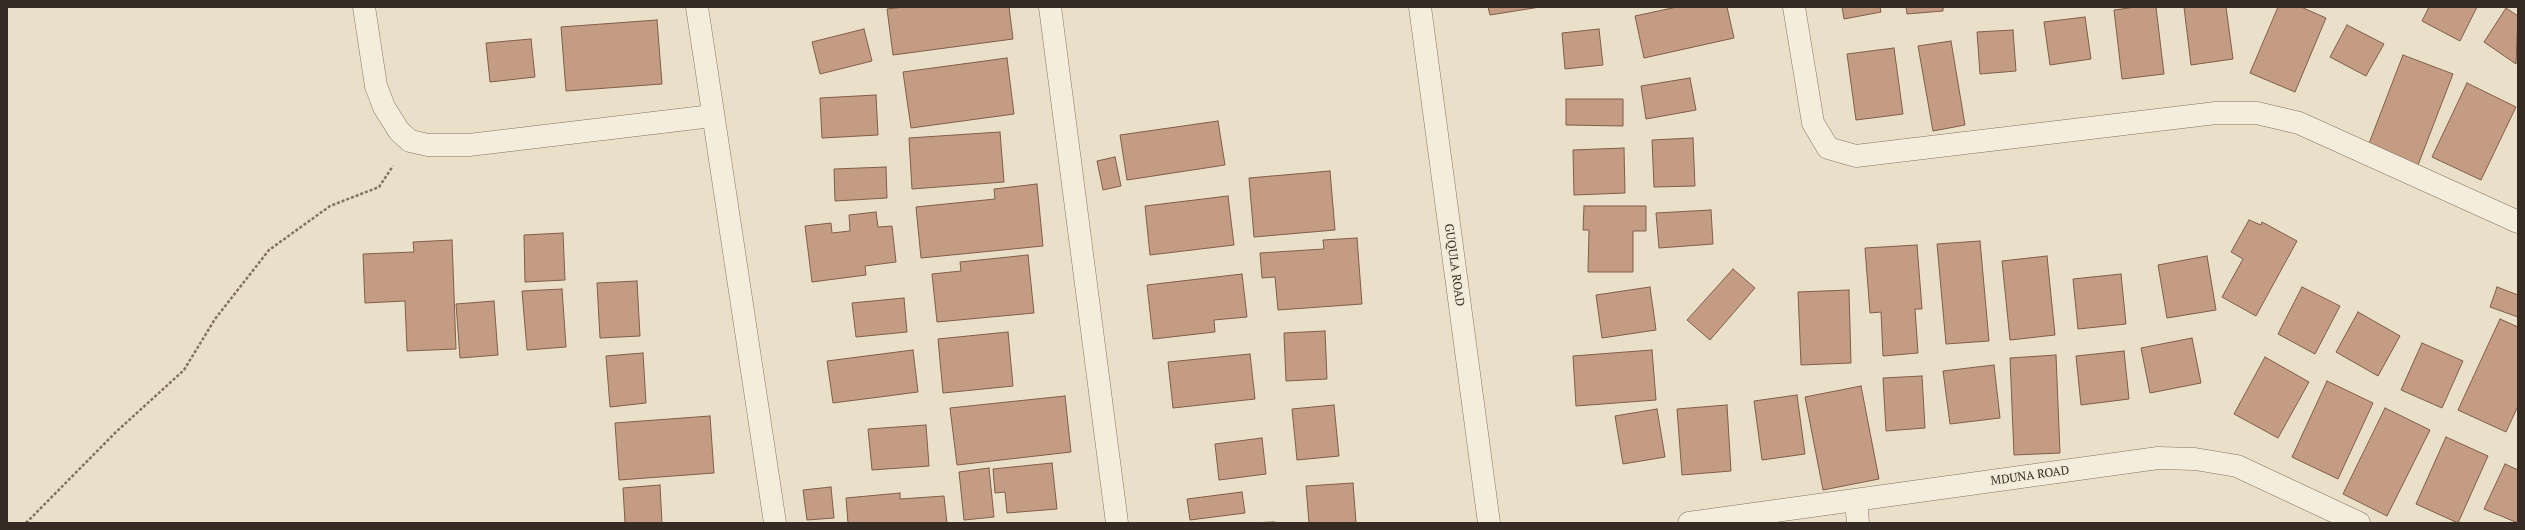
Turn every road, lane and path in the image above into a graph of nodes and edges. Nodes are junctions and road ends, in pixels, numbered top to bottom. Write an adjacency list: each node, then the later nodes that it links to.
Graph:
1 (364, 7): 7 (street)
2 (697, 7): 6 (street)
3 (1050, 7): 12 (street)
4 (1420, 7): 13 (street, GUQULA ROAD)
5 (1794, 7): 8 (street)
6 (712, 116): 7 (street); 11 (street)
7 (410, 141): 10 (path)
8 (2518, 222)
9 (1856, 500): 14 (street, MDUNA ROAD); 15 (street); 16 (street, MDUNA ROAD)
10 (26, 523)
11 (775, 523)
12 (1117, 523)
13 (1488, 523)
14 (1689, 523)
15 (1858, 523)
16 (2360, 523)

